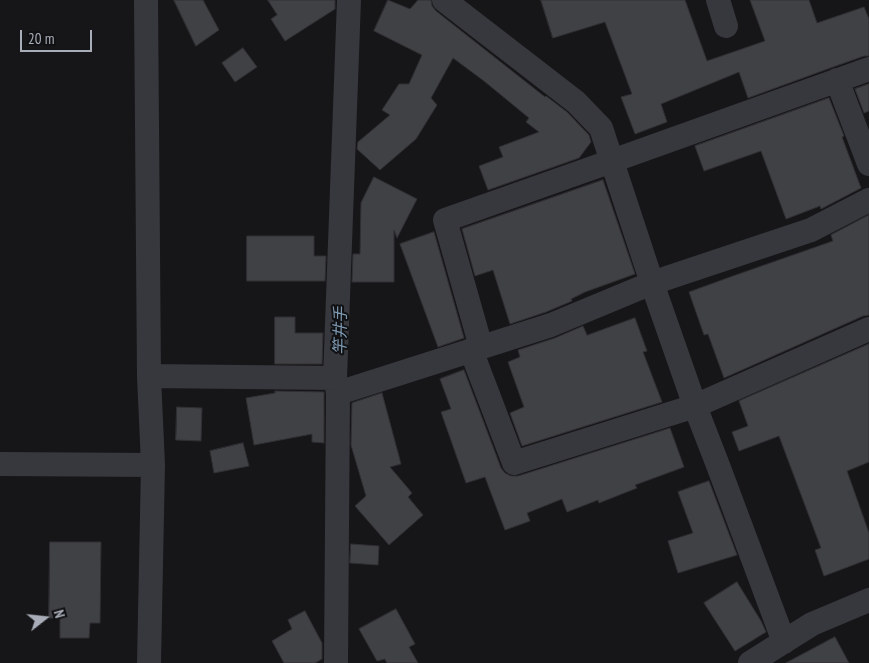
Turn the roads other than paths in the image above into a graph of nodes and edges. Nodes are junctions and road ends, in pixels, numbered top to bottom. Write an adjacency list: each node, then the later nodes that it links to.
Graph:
1 (146, 0): 14 (street)
2 (349, 0): 15 (street)
3 (444, 0): 8 (street)
4 (718, 0): 5 (street)
5 (726, 26)
6 (869, 69): 7 (street)
7 (837, 80): 8 (street); 9 (street)
8 (612, 161): 11 (street); 13 (street)
9 (869, 164)
10 (869, 200): 11 (street)
11 (652, 283): 13 (street); 16 (street)
12 (869, 329): 16 (street)
13 (476, 349): 15 (street); 16 (street)
14 (149, 376): 15 (street); 18 (street)
15 (337, 385): 22 (street)
16 (695, 406): 20 (street)
17 (0, 464): 18 (street)
18 (153, 465): 21 (street)
19 (869, 600): 20 (street)
20 (784, 642): 23 (street)
21 (149, 663)
22 (336, 663)
23 (750, 663)

